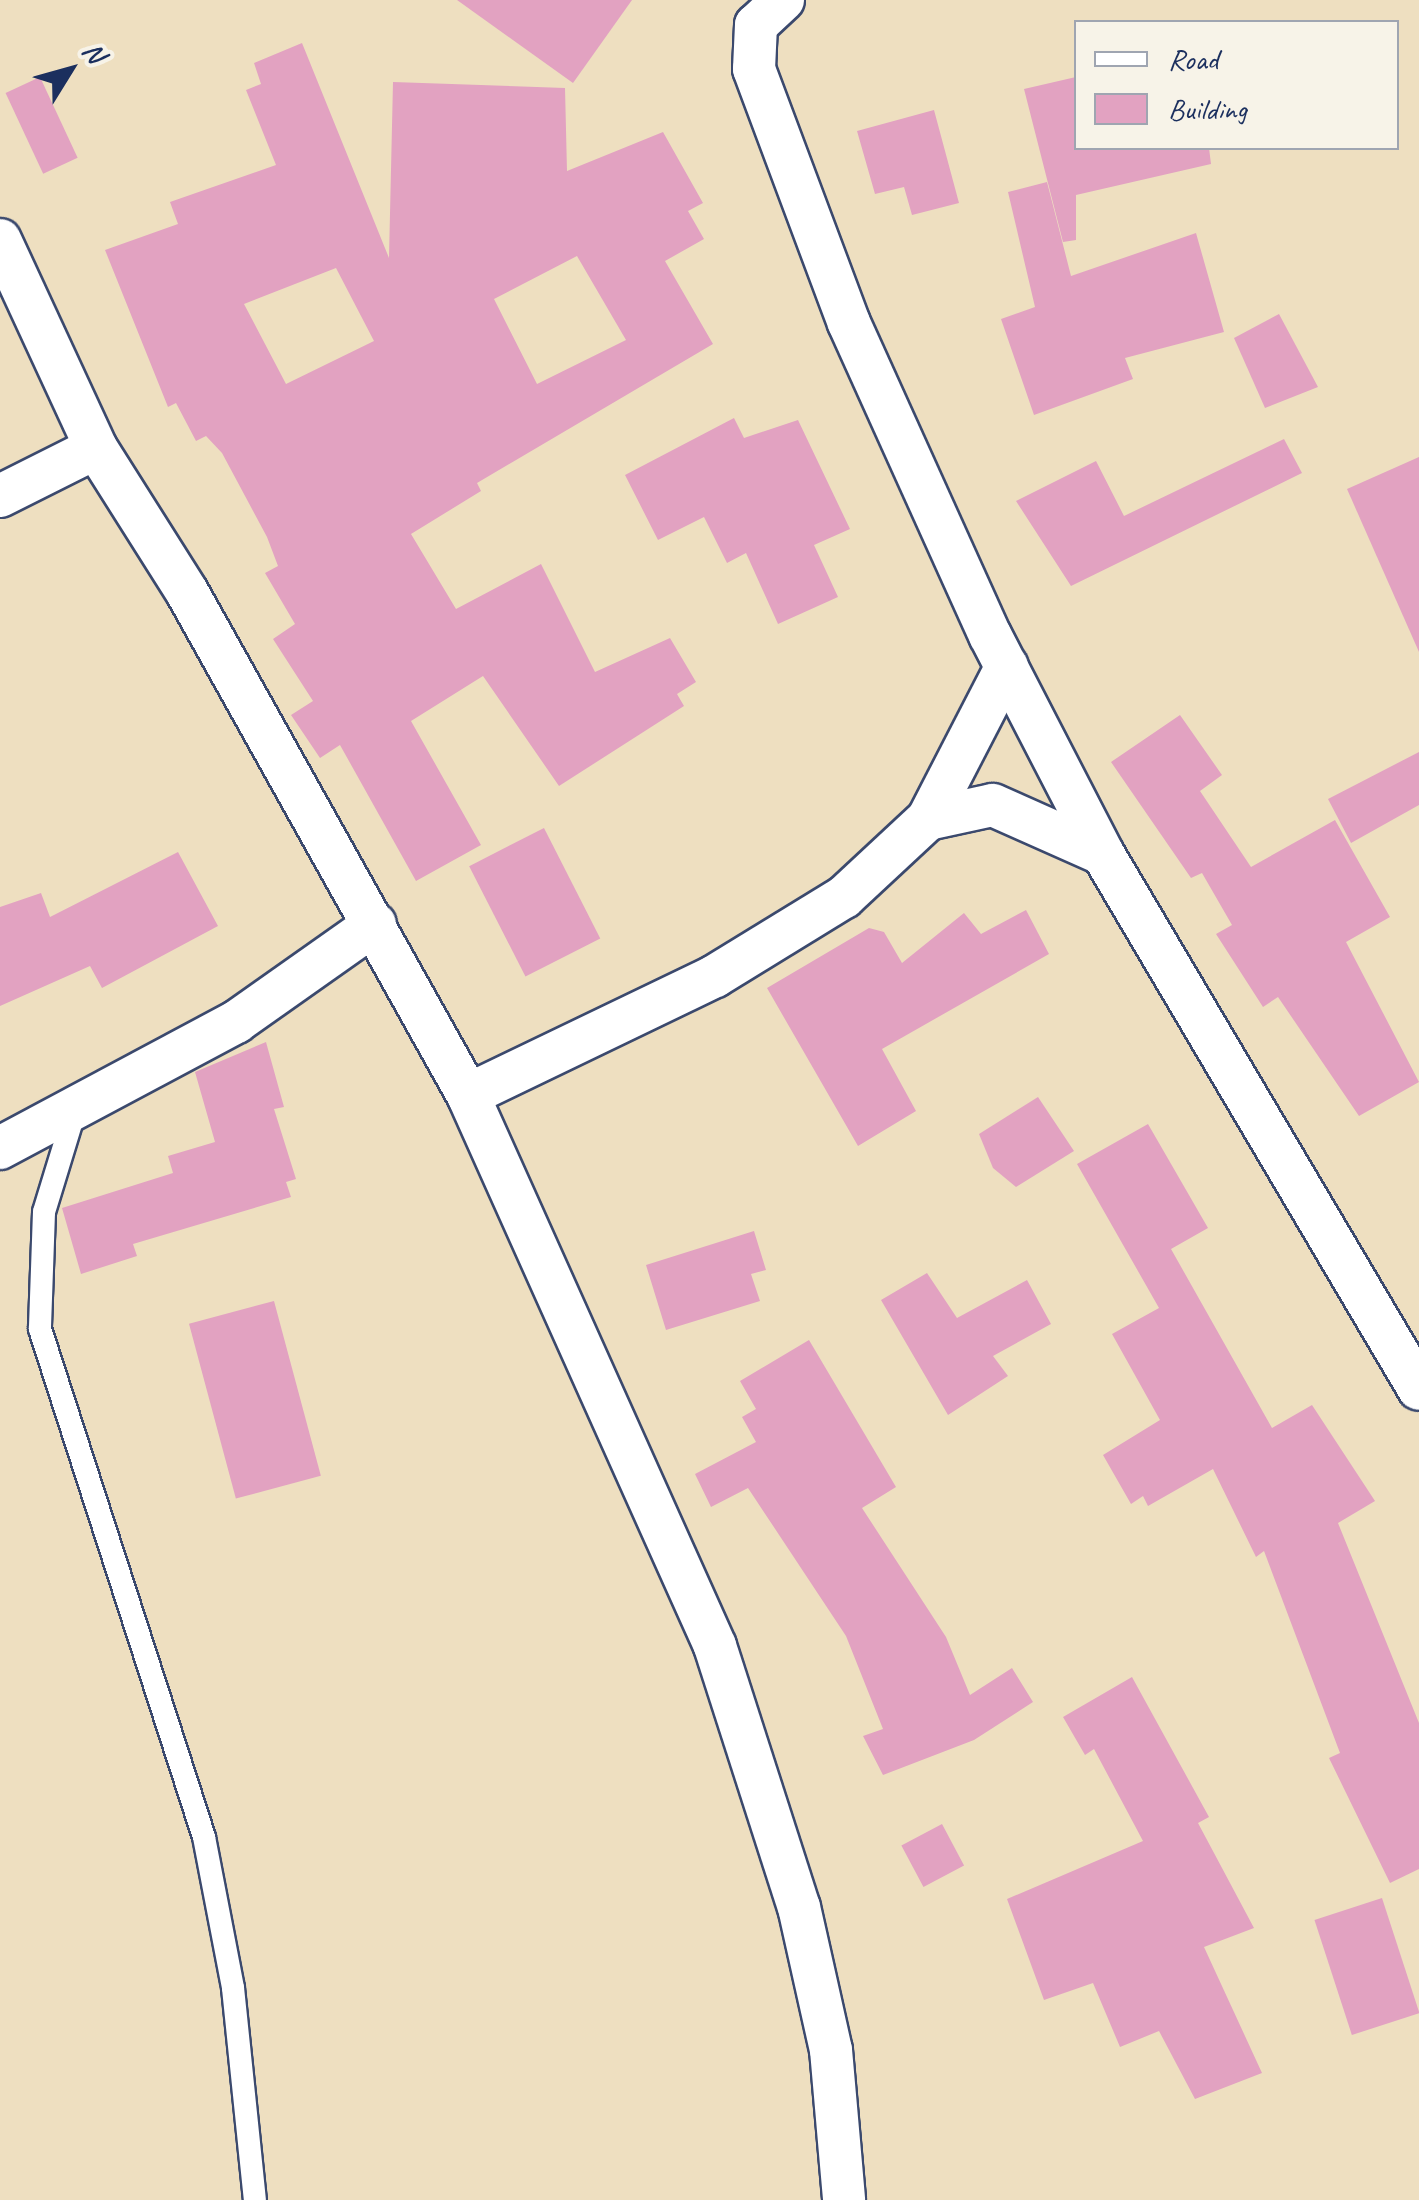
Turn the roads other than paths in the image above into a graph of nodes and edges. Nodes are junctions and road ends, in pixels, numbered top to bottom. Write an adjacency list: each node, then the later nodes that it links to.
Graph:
1 (782, 0): 5 (street)
2 (0, 240): 3 (street)
3 (96, 448): 4 (street); 8 (street)
4 (0, 496)
5 (1007, 666): 6 (street); 7 (street)
6 (928, 819): 7 (street); 9 (street)
7 (1103, 854): 12 (street)
8 (376, 924): 9 (street); 10 (street)
9 (468, 1095): 14 (street)
10 (73, 1117): 11 (street); 13 (lane)
11 (0, 1148)
12 (1419, 1388)
13 (255, 2200)
14 (844, 2200)

